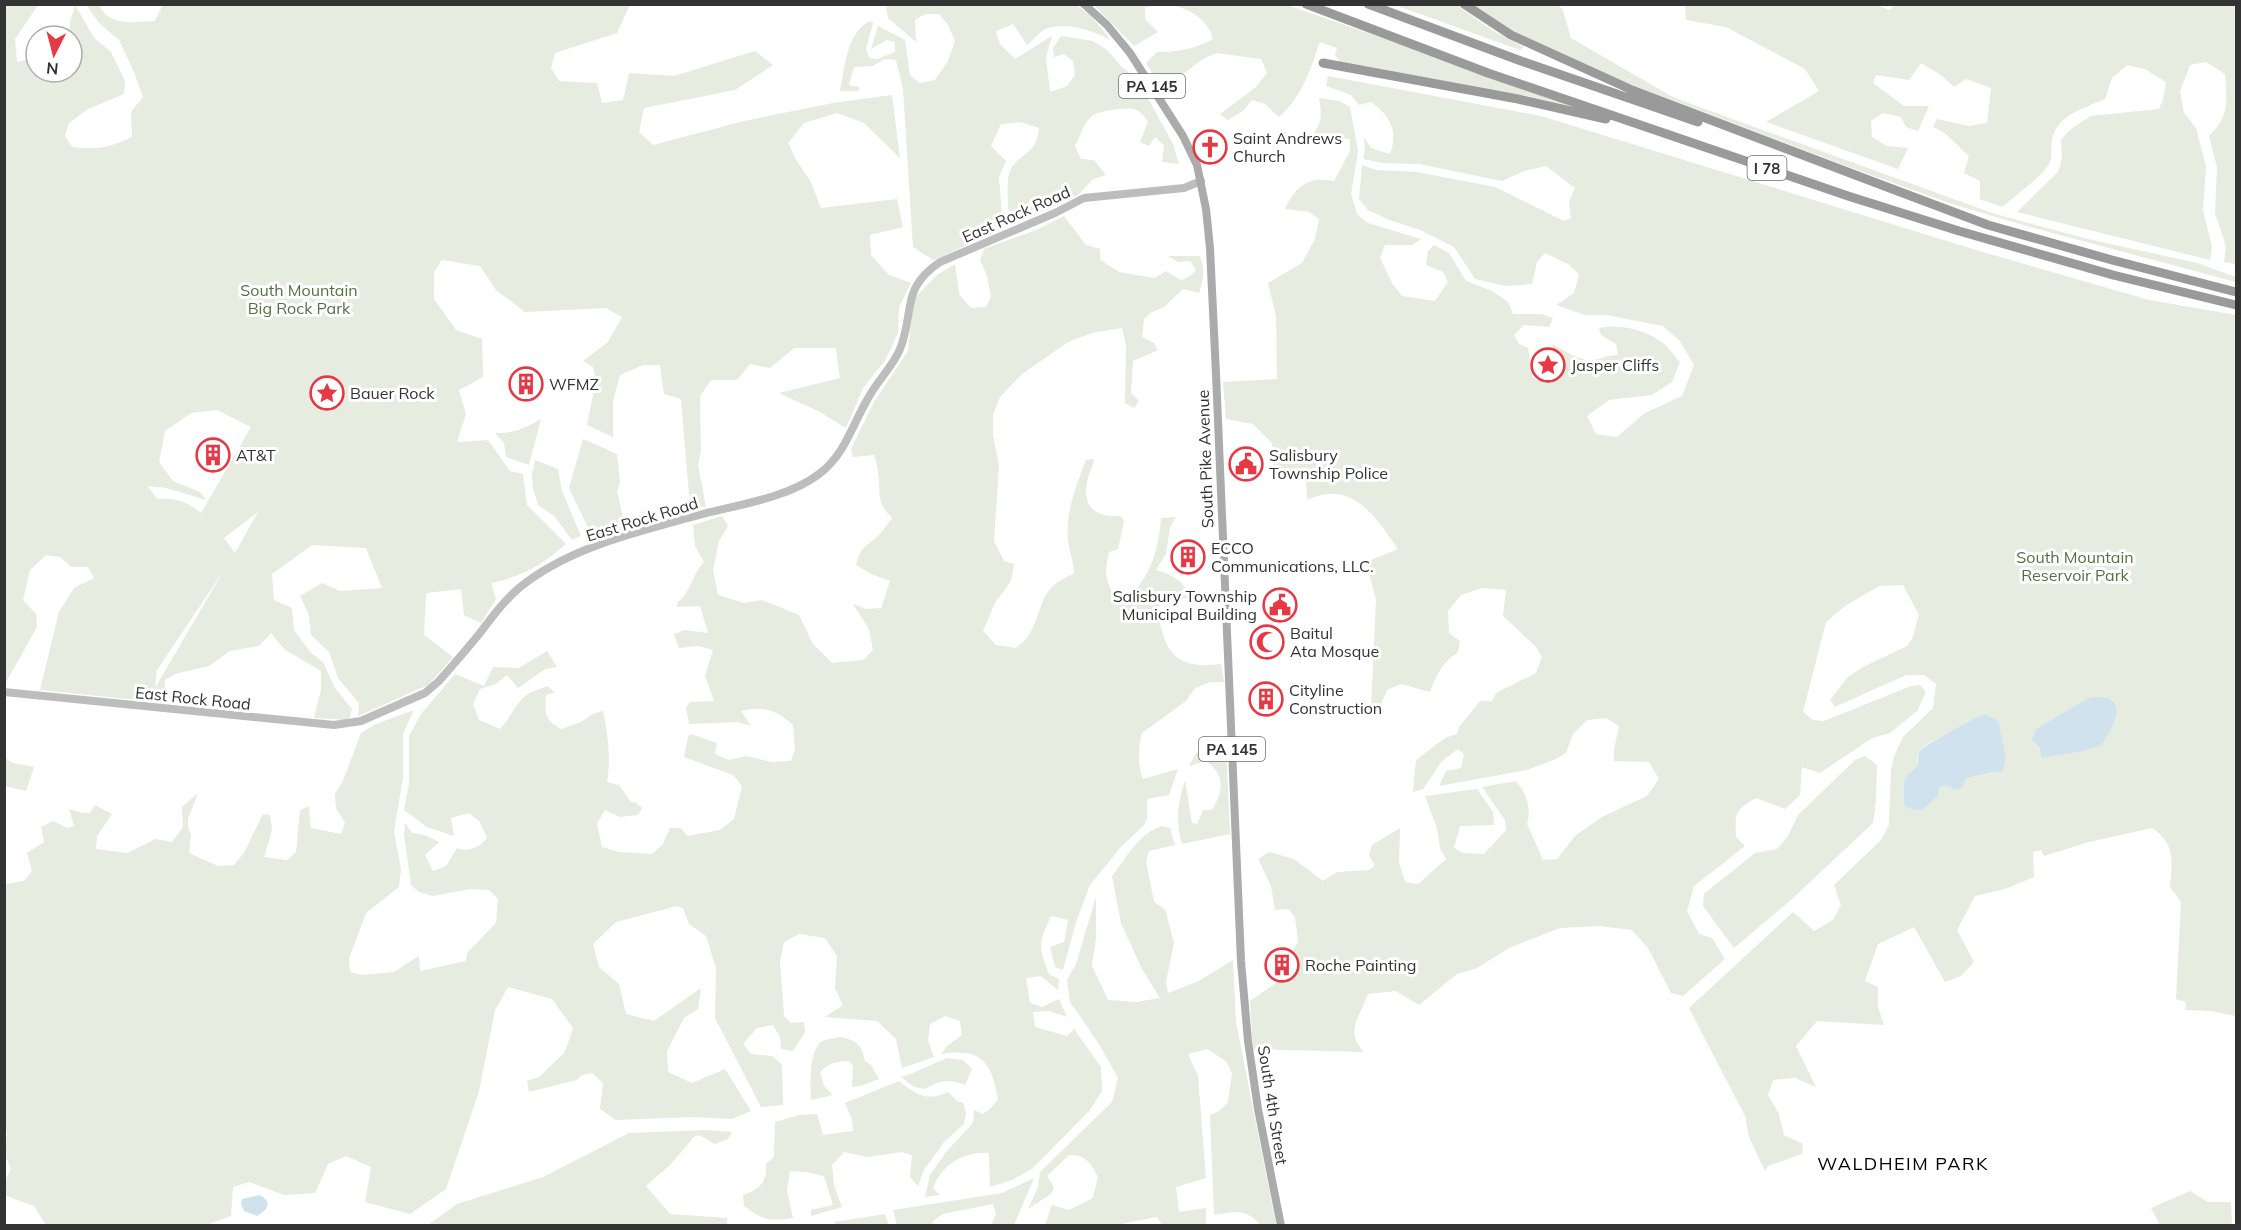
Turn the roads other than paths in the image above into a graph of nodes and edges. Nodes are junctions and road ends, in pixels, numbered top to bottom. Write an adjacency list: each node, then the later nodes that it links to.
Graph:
1 (1084, 4): 6 (main road, PA 145)
2 (1306, 4): 8 (highway, I 78)
3 (1368, 4): 7 (highway, I 78)
4 (1464, 4): 7 (highway)
5 (1323, 63): 8 (highway)
6 (1201, 181): 11 (street, East Rock Road); 12 (main road, South Pike Avenue / PA 145)
7 (1879, 184): 9 (highway, I 78)
8 (1848, 196): 10 (highway, I 78)
9 (2236, 292)
10 (2236, 305)
11 (4, 692)
12 (1243, 988): 13 (main road, South 4th Street / PA 145)
13 (1281, 1226)

